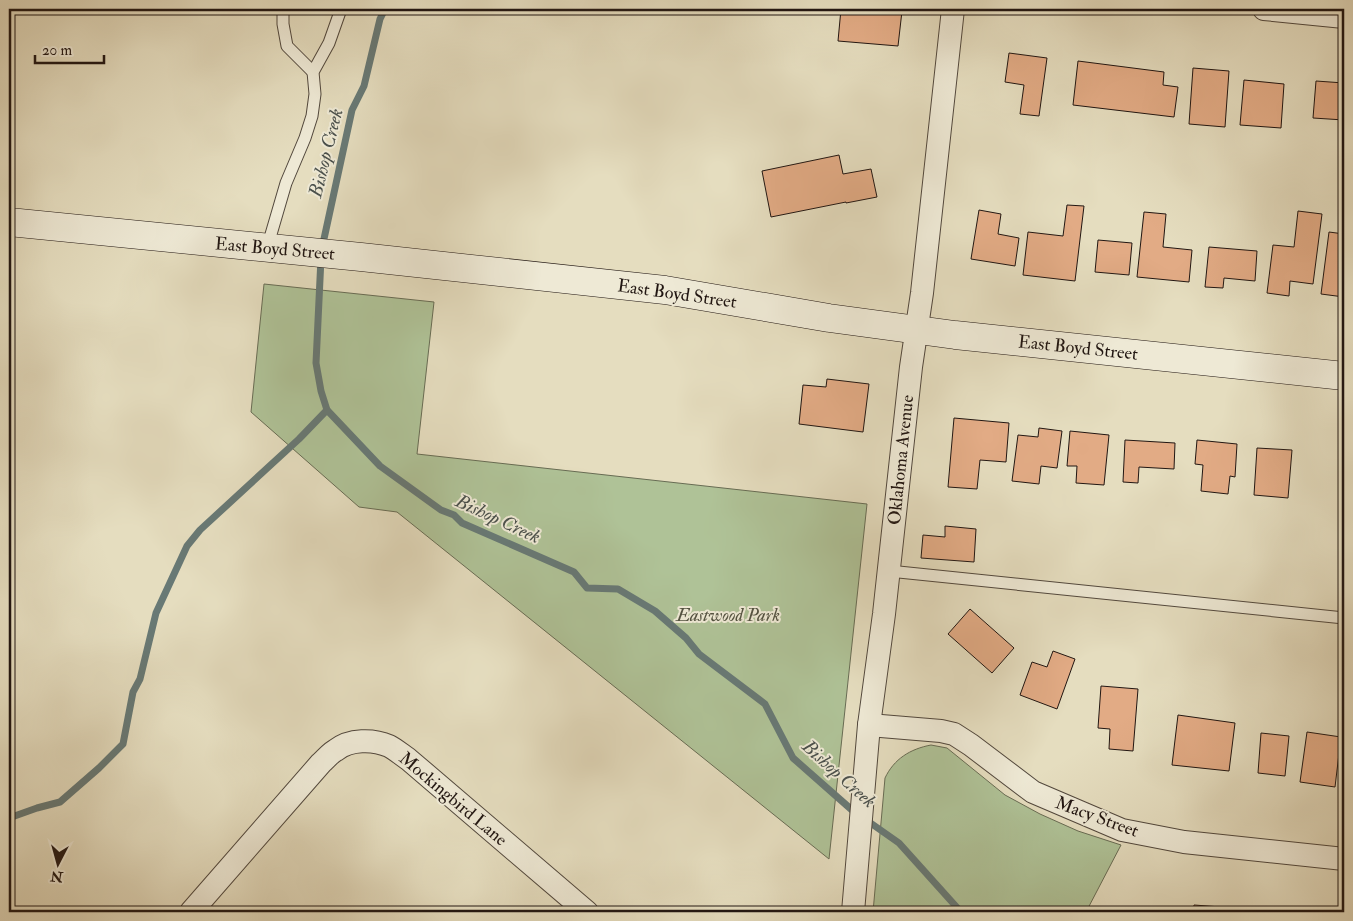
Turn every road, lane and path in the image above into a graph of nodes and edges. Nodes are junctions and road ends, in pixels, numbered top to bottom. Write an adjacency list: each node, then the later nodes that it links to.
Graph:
1 (283, 9): 6 (lane)
2 (341, 9): 6 (lane)
3 (952, 9): 9 (street, Oklahoma Avenue)
4 (1264, 9): 5 (street)
5 (1344, 17)
6 (312, 72): 8 (lane)
7 (9, 222): 8 (street, East Boyd Street)
8 (276, 249): 9 (street, East Boyd Street)
9 (917, 330): 10 (street, East Boyd Street); 11 (street, Oklahoma Avenue)
10 (1344, 376)
11 (889, 571): 12 (lane); 13 (street, Oklahoma Avenue)
12 (1344, 618)
13 (869, 725): 14 (street, Macy Street); 17 (street, Oklahoma Avenue)
14 (1344, 859)
15 (191, 912): 16 (street, Mockingbird Lane)
16 (587, 912)
17 (853, 912)

